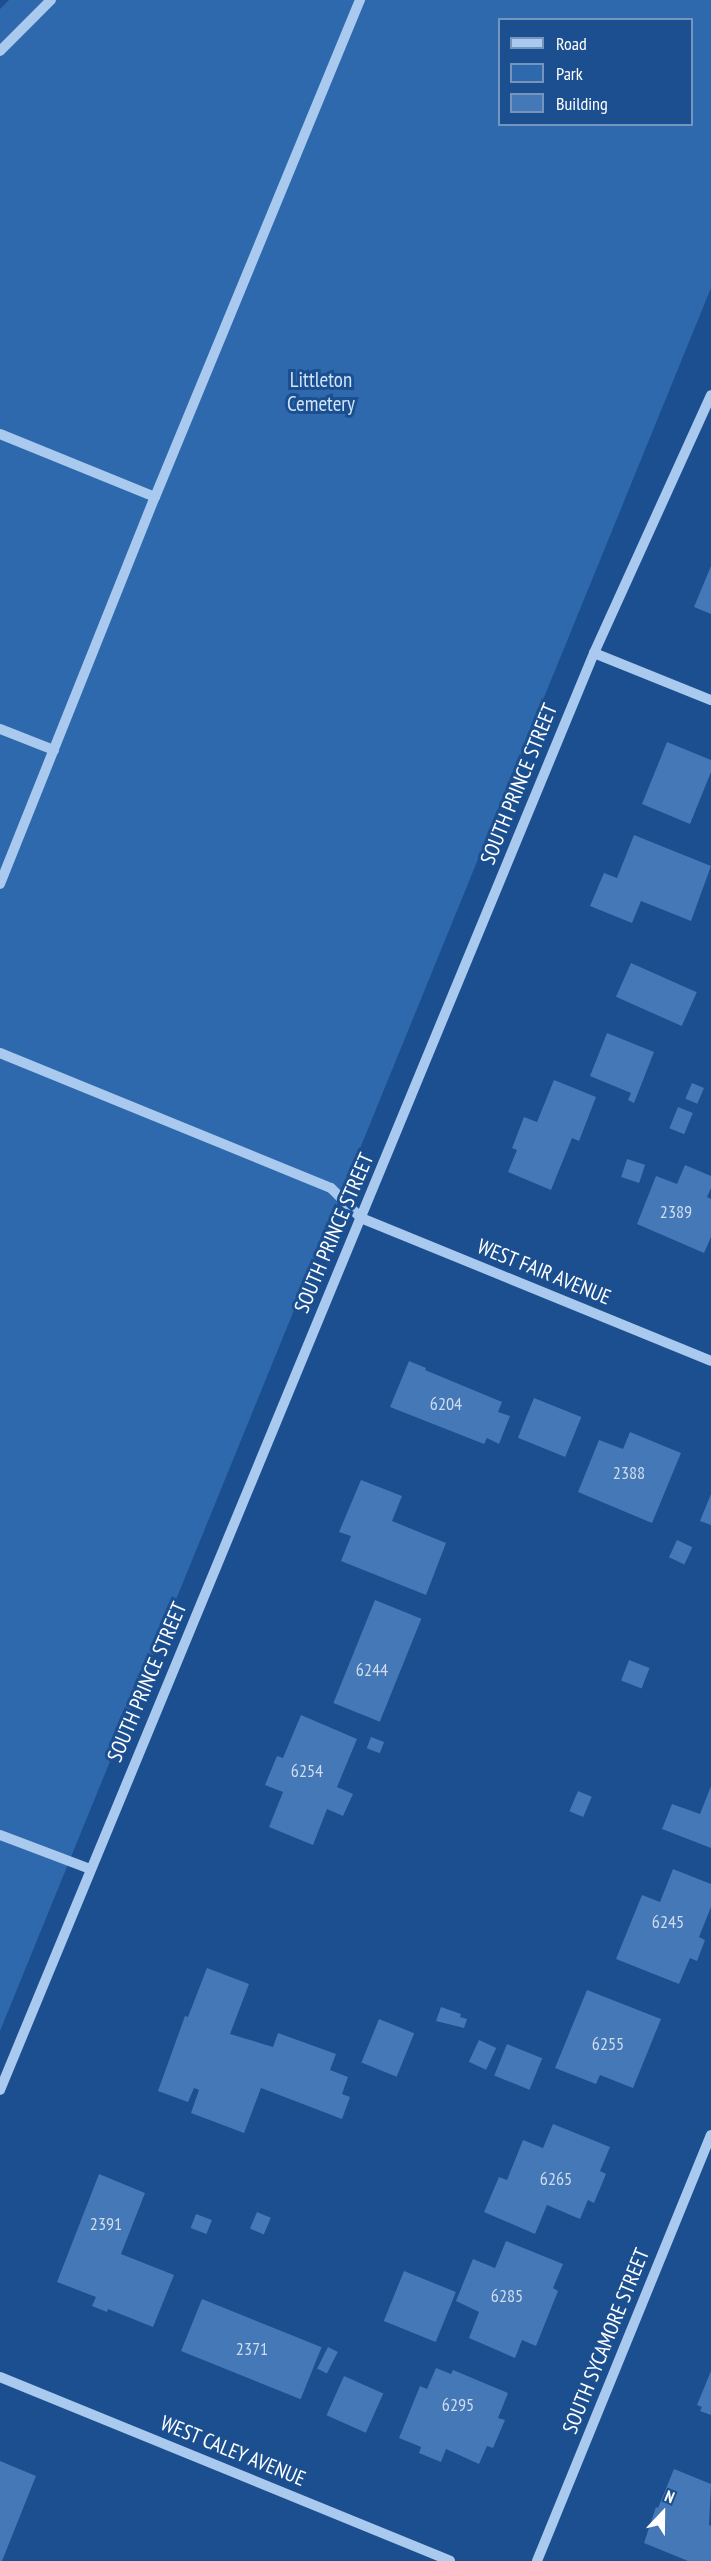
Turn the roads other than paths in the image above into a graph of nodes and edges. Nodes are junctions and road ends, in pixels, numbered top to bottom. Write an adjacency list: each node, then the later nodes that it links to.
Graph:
1 (51, 0): 3 (street)
2 (360, 0): 6 (street)
3 (0, 51)
4 (711, 395): 7 (street, SOUTH PRINCE STREET)
5 (0, 434): 6 (street)
6 (155, 497): 10 (street)
7 (594, 653): 8 (street); 13 (street, SOUTH PRINCE STREET)
8 (711, 700)
9 (0, 729): 10 (street)
10 (54, 750): 11 (street)
11 (0, 884)
12 (0, 1053): 13 (street)
13 (361, 1218): 14 (street, WEST FAIR AVENUE); 16 (street, SOUTH PRINCE STREET)
14 (711, 1361)
15 (0, 1835): 16 (street)
16 (90, 1869): 17 (street, SOUTH PRINCE STREET)
17 (0, 2090)
18 (711, 2135): 21 (street, SOUTH SYCAMORE STREET)
19 (0, 2377): 20 (street, WEST CALEY AVENUE)
20 (450, 2561)
21 (537, 2561)

